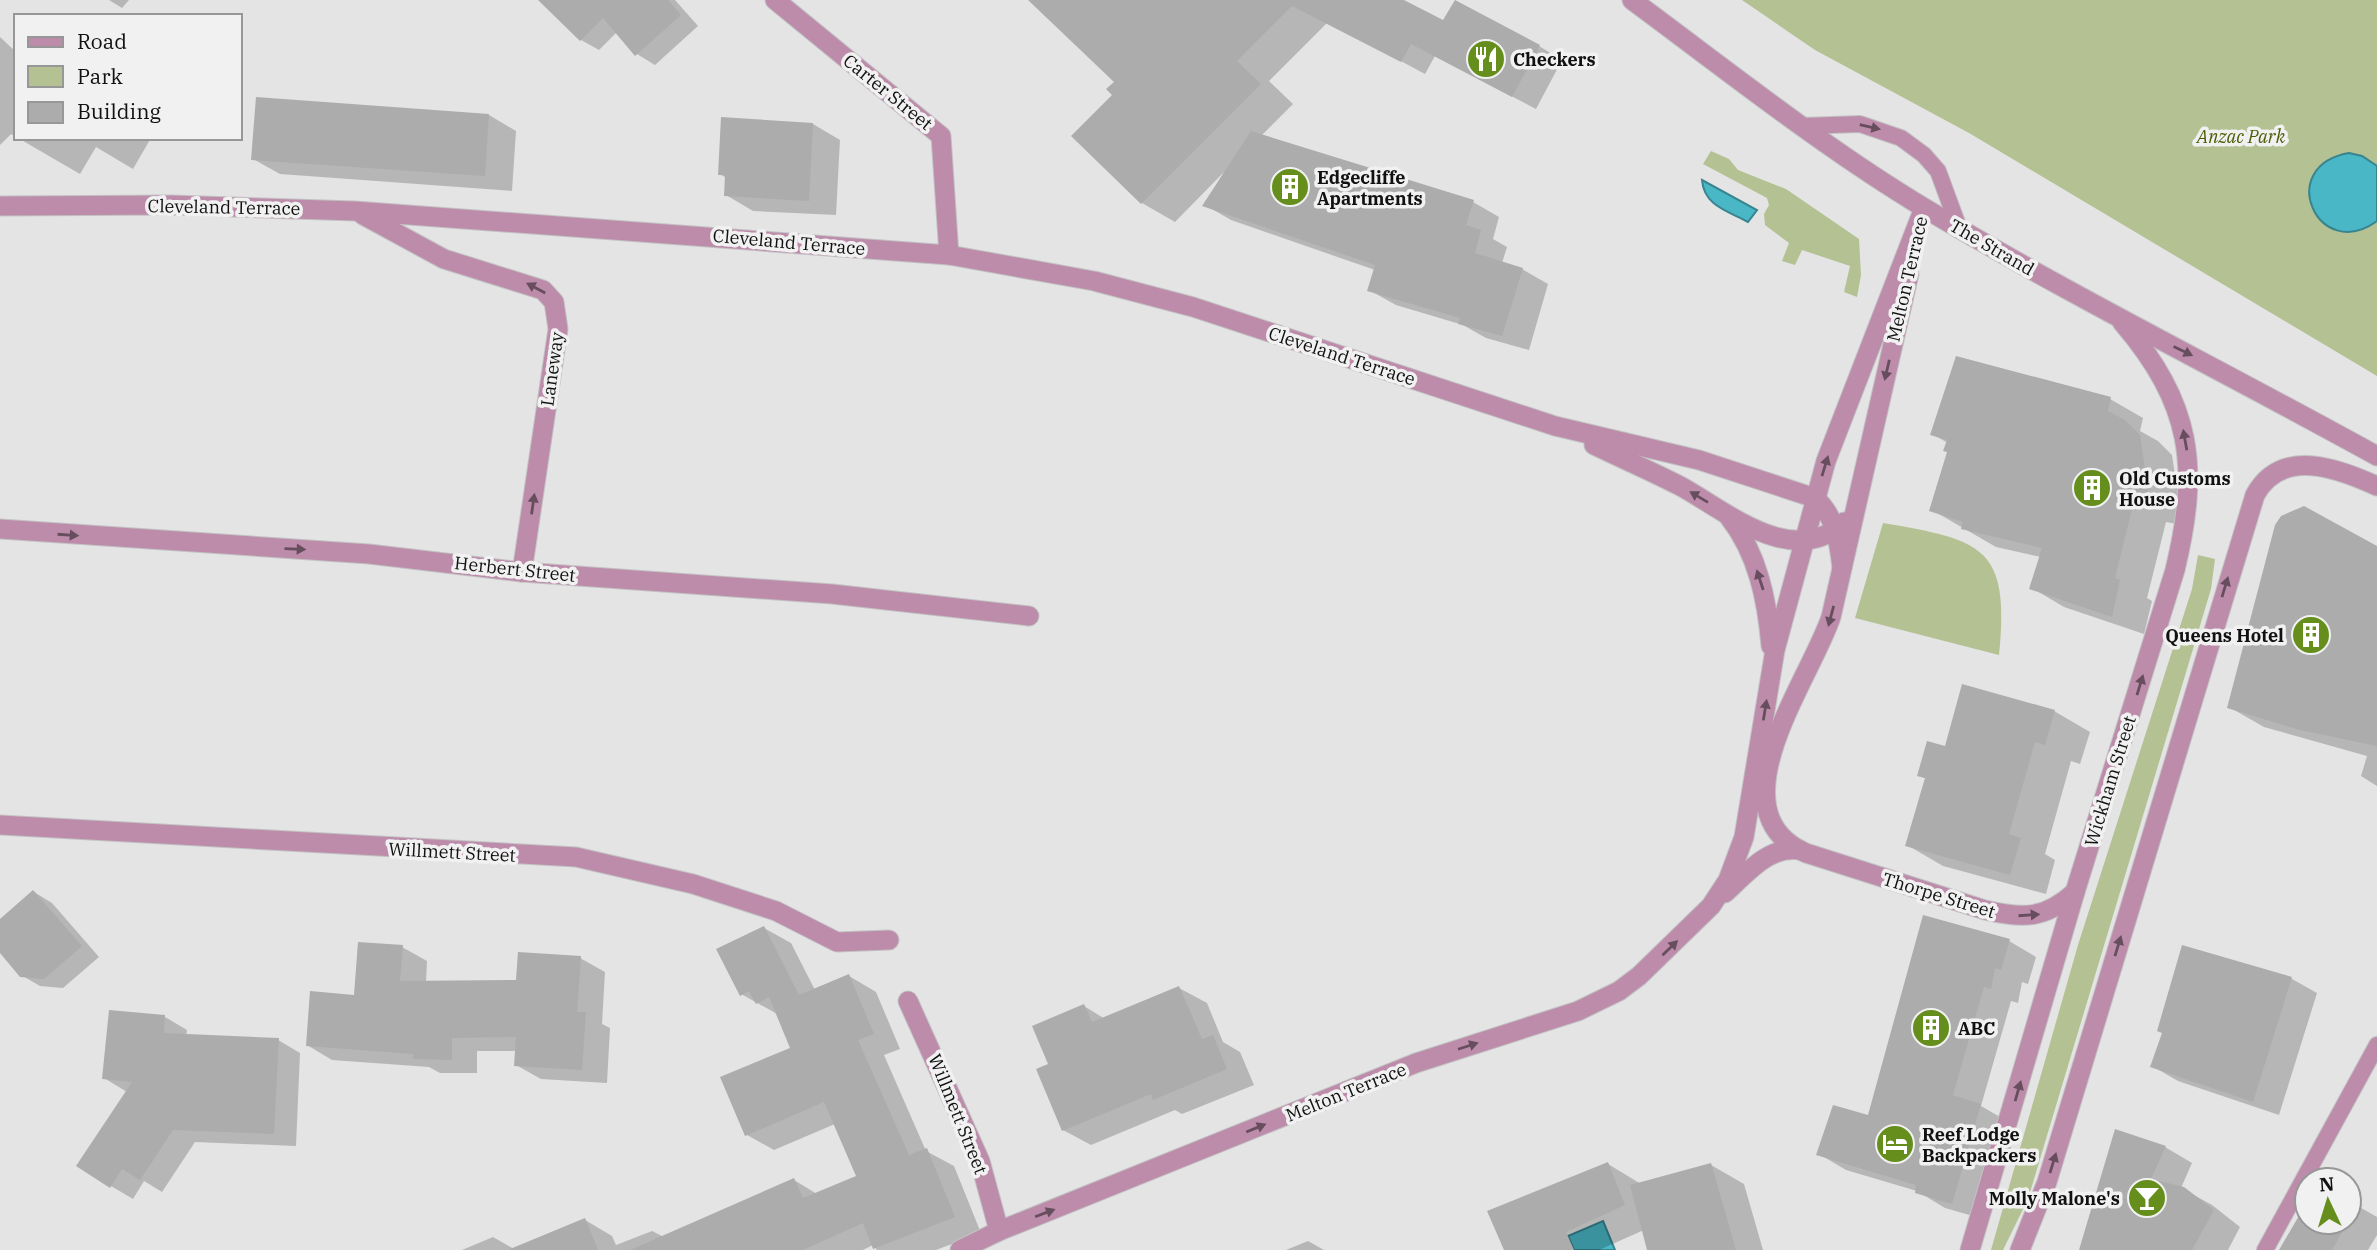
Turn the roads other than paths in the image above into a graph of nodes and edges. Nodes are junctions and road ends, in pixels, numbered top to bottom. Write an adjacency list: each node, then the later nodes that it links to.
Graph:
1 (775, 0): 8 (street, Carter Street)
2 (1632, 0): 3 (street, The Strand)
3 (1802, 126): 5 (street, The Strand); 7 (lane, one-way to 7)
4 (2, 203): 6 (street, Cleveland Terrace)
5 (1924, 208): 7 (street, The Strand); 13 (street, Melton Terrace, one-way to 13); 14 (street, Melton Terrace, one-way to 5)
6 (355, 211): 8 (street, Cleveland Terrace); 20 (street, Laneway, one-way to 6)
7 (1959, 228): 9 (street, The Strand)
8 (949, 255): 10 (street, Cleveland Terrace)
9 (2122, 322): 11 (street, The Strand, one-way to 11); 25 (street, Wickham Street, one-way to 9)
10 (1555, 426): 14 (street, Cleveland Terrace); 15 (street, Cleveland Terrace, one-way to 10)
11 (2377, 456)
12 (2377, 486): 33 (street, one-way to 12)
13 (1859, 493): 17 (street); 19 (street, Melton Terrace)
14 (1815, 498): 17 (street); 18 (street, Melton Terrace)
15 (1726, 513): 18 (street, Cleveland Terrace); 22 (street, one-way to 15)
16 (0, 529): 20 (street, Herbert Street, one-way to 20)
17 (1836, 529): 18 (street, Cleveland Terrace); 19 (street)
18 (1806, 538): 22 (street, Melton Terrace)
19 (1842, 568): 24 (street, Melton Terrace, one-way to 24)
20 (522, 572): 21 (street, Herbert Street)
21 (1029, 616)
22 (1771, 671): 26 (street, Melton Terrace, one-way to 22)
23 (0, 825): 27 (street, Willmett Street)
24 (1800, 850): 25 (street, Thorpe Street, one-way to 25); 26 (street, Melton Terrace)
25 (2075, 892): 32 (street, Wickham Street, one-way to 25)
26 (1711, 906): 30 (street, Melton Terrace, one-way to 26)
27 (889, 940)
28 (908, 1001): 30 (street, Willmett Street)
29 (2377, 1045): 34 (lane)
30 (999, 1231): 31 (street, Melton Terrace)
31 (960, 1250)
32 (1970, 1250)
33 (2020, 1250)
34 (2265, 1250)

